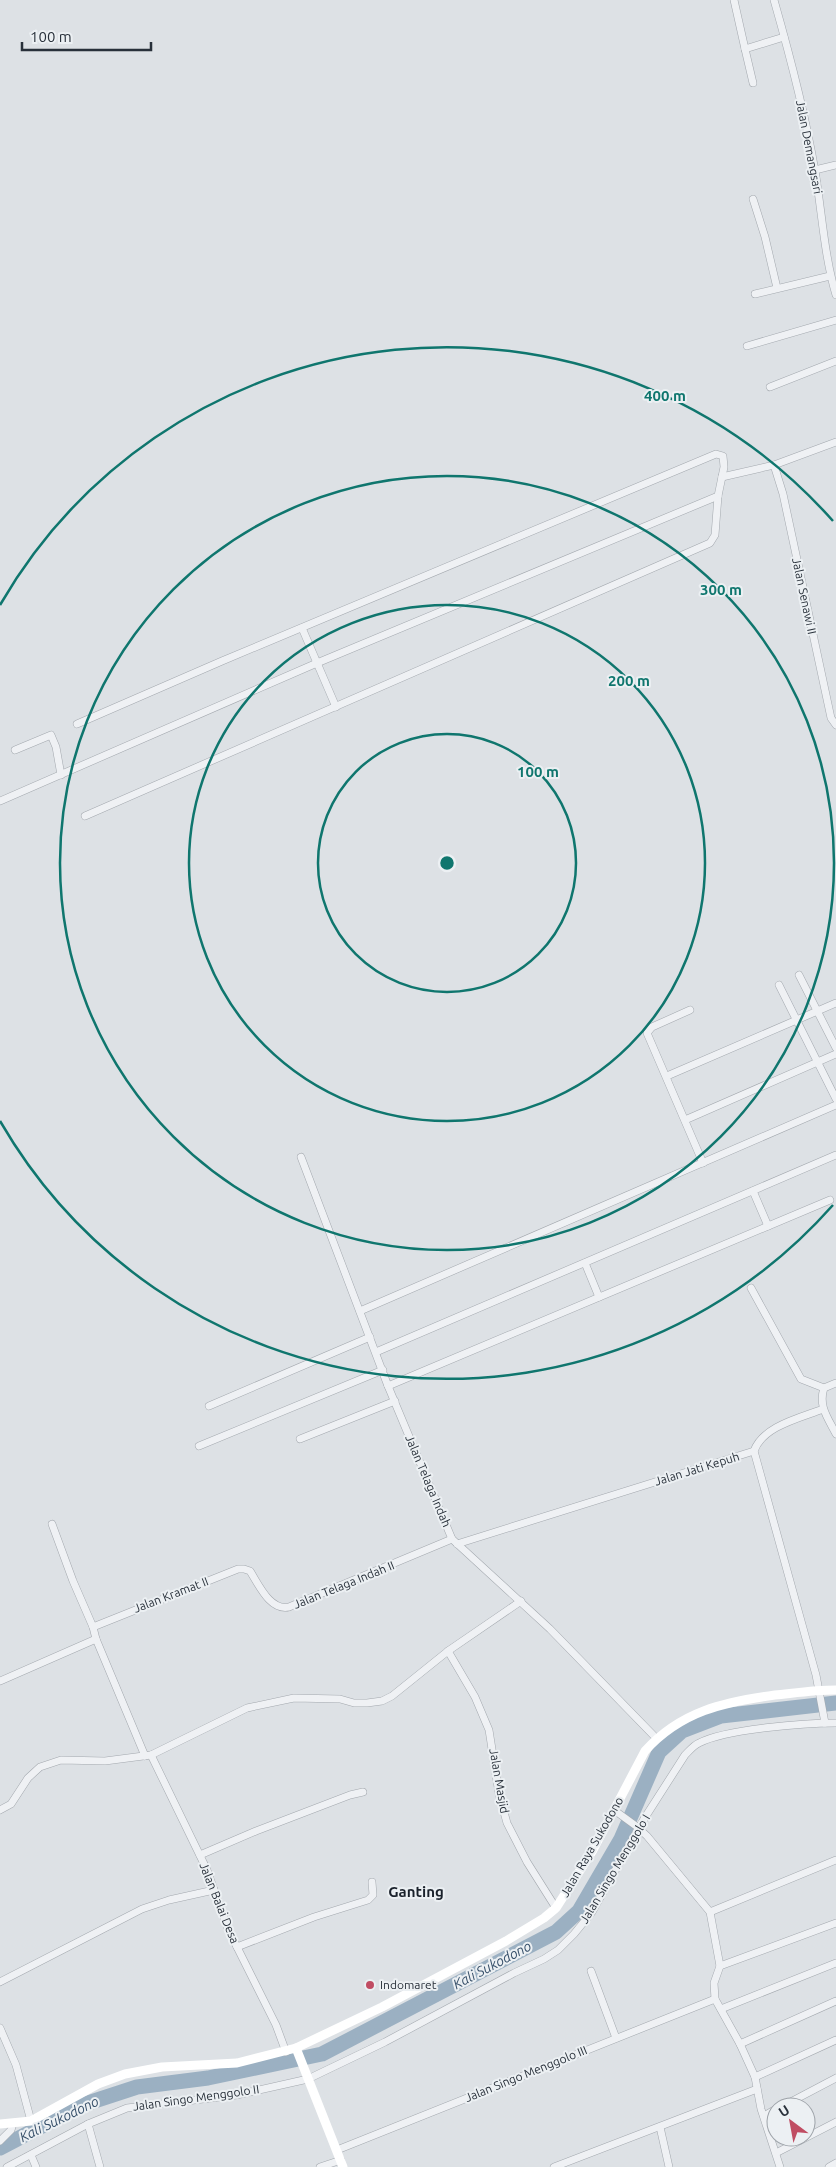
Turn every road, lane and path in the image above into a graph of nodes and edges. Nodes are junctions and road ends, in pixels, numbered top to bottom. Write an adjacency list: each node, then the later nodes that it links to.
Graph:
1 (734, 0): 4 (street)
2 (774, 0): 3 (street, Jalan Demangsari)
3 (784, 37): 4 (street); 7 (street, Jalan Demangsari)
4 (745, 49): 5 (street)
5 (753, 84)
6 (836, 165): 7 (street)
7 (815, 170): 9 (street, Jalan Demangsari)
8 (753, 199): 10 (street)
9 (830, 276): 10 (street); 12 (street, Jalan Demangsari)
10 (777, 288): 11 (street)
11 (754, 294)
12 (836, 295)
13 (836, 320): 14 (street)
14 (747, 346)
15 (836, 361): 16 (street)
16 (770, 387)
17 (836, 442): 18 (street)
18 (774, 465): 19 (street); 25 (street, Jalan Senawi II)
19 (722, 476): 20 (street); 21 (street)
20 (718, 496): 22 (street); 23 (street)
21 (302, 628): 22 (street); 24 (street)
22 (317, 663): 23 (street); 27 (street)
23 (336, 707): 29 (street)
24 (77, 724)
25 (836, 724)
26 (15, 750): 27 (street)
27 (65, 773): 28 (street)
28 (0, 801)
29 (85, 816)
30 (799, 975): 34 (street)
31 (779, 985): 35 (street)
32 (836, 1003): 34 (street)
33 (690, 1010): 39 (street)
34 (817, 1011): 35 (street); 36 (street)
35 (796, 1020): 38 (street); 39 (street)
36 (836, 1048)
37 (836, 1054): 38 (street)
38 (818, 1063): 40 (street); 42 (street)
39 (667, 1076): 42 (street)
40 (836, 1099)
41 (836, 1105): 45 (street)
42 (685, 1120): 45 (street)
43 (836, 1155): 46 (street)
44 (301, 1157): 52 (street, Jalan Telaga Indah)
45 (703, 1163): 52 (street)
46 (753, 1191): 48 (street); 49 (street)
47 (830, 1200): 48 (street)
48 (768, 1226): 51 (street)
49 (585, 1263): 51 (street); 54 (street)
50 (750, 1288): 58 (street)
51 (599, 1297): 57 (street)
52 (360, 1311): 53 (street, Jalan Telaga Indah)
53 (370, 1337): 54 (street, Jalan Telaga Indah); 60 (street)
54 (376, 1352): 55 (street, Jalan Telaga Indah)
55 (383, 1370): 57 (street, Jalan Telaga Indah); 64 (street)
56 (836, 1383): 58 (street)
57 (388, 1386): 59 (street, Jalan Telaga Indah)
58 (824, 1388): 61 (street)
59 (392, 1402): 63 (street); 67 (street, Jalan Telaga Indah)
60 (209, 1406)
61 (823, 1408): 62 (street); 65 (street)
62 (836, 1434)
63 (300, 1439)
64 (199, 1446)
65 (754, 1451): 67 (street, Jalan Jati Kepuh); 75 (street, Jalan Jati Kepuh)
66 (52, 1524): 70 (street, Jalan Balai Desa)
67 (454, 1541): 68 (street, Jalan Telaga Indah II); 69 (street, Jalan Telaga Indah)
68 (250, 1571): 70 (street, Jalan Kramat II)
69 (522, 1601): 72 (street); 78 (street, Jalan Telaga Indah)
70 (93, 1627): 71 (street, Jalan Balai Desa)
71 (96, 1639): 73 (street); 79 (street, Jalan Balai Desa)
72 (448, 1651): 79 (street); 88 (street, Jalan Masjid)
73 (0, 1681)
74 (836, 1690): 75 (main road, Jalan Raya Sukodono)
75 (821, 1693): 76 (street, Jalan Jati Kepuh); 78 (main road, Jalan Raya Sukodono)
76 (825, 1720): 77 (street, Jalan Singo Menggolo I); 83 (street, Jalan Singo Menggolo I)
77 (836, 1723)
78 (656, 1738): 82 (main road, Jalan Raya Sukodono)
79 (148, 1756): 81 (street); 84 (street, Jalan Balai Desa)
80 (362, 1792): 84 (street)
81 (0, 1810)
82 (616, 1811): 83 (street); 88 (main road, Jalan Raya Sukodono)
83 (638, 1827): 89 (street); 105 (street, Jalan Singo Menggolo I)
84 (200, 1856): 87 (street, Jalan Balai Desa)
85 (836, 1860): 89 (street)
86 (372, 1882): 91 (street)
87 (214, 1890): 91 (street, Jalan Balai Desa); 95 (street)
88 (556, 1908): 103 (main road, Jalan Raya Sukodono)
89 (710, 1912): 93 (street)
90 (836, 1923): 93 (street)
91 (236, 1946): 104 (street, Jalan Balai Desa)
92 (836, 1963): 98 (street)
93 (720, 1966): 96 (street)
94 (591, 1971): 100 (street)
95 (0, 1982)
96 (715, 1999): 98 (street); 100 (street, Jalan Singo Menggolo III)
97 (836, 2002): 102 (street)
98 (721, 2009): 102 (street)
99 (0, 2028): 111 (street)
100 (616, 2038): 118 (street, Jalan Singo Menggolo III)
101 (836, 2040): 106 (street)
102 (740, 2044): 106 (street)
103 (297, 2050): 104 (main road, Jalan Raya Sukodono); 105 (main road)
104 (286, 2052): 111 (main road, Jalan Raya Sukodono)
105 (307, 2076): 115 (street, Jalan Singo Menggolo II); 118 (main road)
106 (755, 2077): 108 (street)
107 (836, 2078): 109 (street)
108 (757, 2089): 110 (street); 116 (street)
109 (800, 2097)
110 (764, 2116): 119 (street)
111 (31, 2121): 114 (main road, Jalan Raya Sukodono)
112 (836, 2122): 119 (street)
113 (0, 2124): 114 (main road, Jalan Raya Sukodono)
114 (13, 2124): 117 (street)
115 (88, 2124): 120 (street, Jalan Singo Menggolo II); 125 (street)
116 (660, 2126): 127 (street); 128 (street)
117 (0, 2141)
118 (337, 2150): 122 (main road)
119 (776, 2153): 129 (street)
120 (31, 2155): 123 (street, Jalan Singo Menggolo II); 124 (street)
121 (836, 2163): 130 (street)
122 (342, 2164): 126 (street)
123 (7, 2167)
124 (36, 2167)
125 (100, 2167)
126 (320, 2167)
127 (554, 2167)
128 (669, 2167)
129 (780, 2167)
130 (829, 2167)

